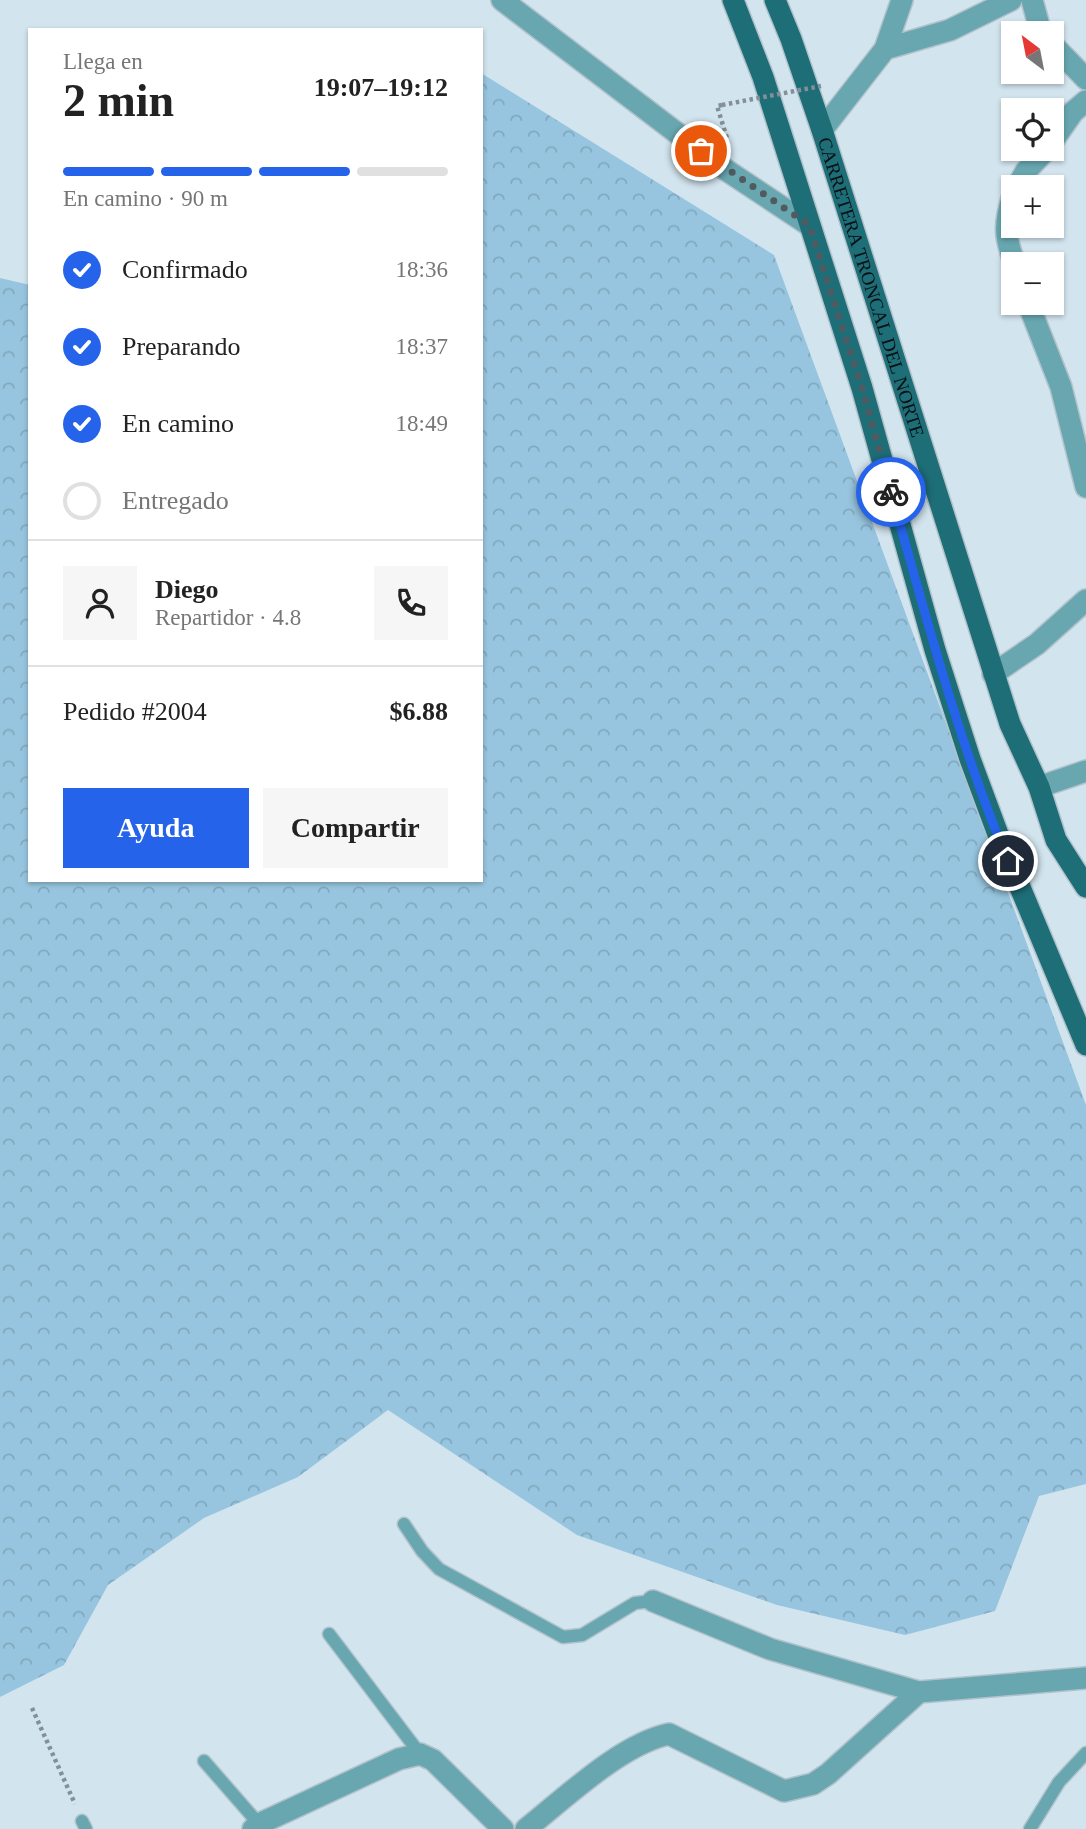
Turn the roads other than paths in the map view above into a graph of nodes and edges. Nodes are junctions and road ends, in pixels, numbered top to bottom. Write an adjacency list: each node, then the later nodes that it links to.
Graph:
1 (502, 0): 16 (street)
2 (733, 0): 16 (main road, CARRETERA TRONCAL DEL NORTE)
3 (775, 0): 13 (main road, CARRETERA TRONCAL DEL NORTE)
4 (902, 0): 8 (street)
5 (1011, 0): 8 (street)
6 (1032, 0): 7 (street)
7 (1038, 21)
8 (885, 49): 13 (street)
9 (1064, 56): 10 (street)
10 (1086, 79)
11 (1086, 101): 12 (street)
12 (1064, 125)
13 (822, 130): 20 (main road, CARRETERA TRONCAL DEL NORTE)
14 (1036, 161): 15 (street)
15 (1024, 175)
16 (809, 225): 24 (main road, CARRETERA TRONCAL DEL NORTE)
17 (1033, 315): 18 (street)
18 (1086, 487)
19 (1086, 600): 20 (street)
20 (993, 674): 22 (main road, CARRETERA TRONCAL DEL NORTE)
21 (1086, 771): 22 (street)
22 (1039, 787): 23 (main road, CARRETERA TRONCAL DEL NORTE)
23 (1086, 887)
24 (1086, 1045)
25 (404, 1524): 26 (lane)
26 (653, 1601): 29 (street)
27 (329, 1634): 31 (lane)
28 (1086, 1678): 29 (street)
29 (919, 1692): 35 (street)
30 (1086, 1753): 36 (lane)
31 (420, 1754): 33 (street); 34 (street)
32 (204, 1761): 33 (lane)
33 (256, 1827)
34 (503, 1829)
35 (526, 1829)
36 (1030, 1829)

